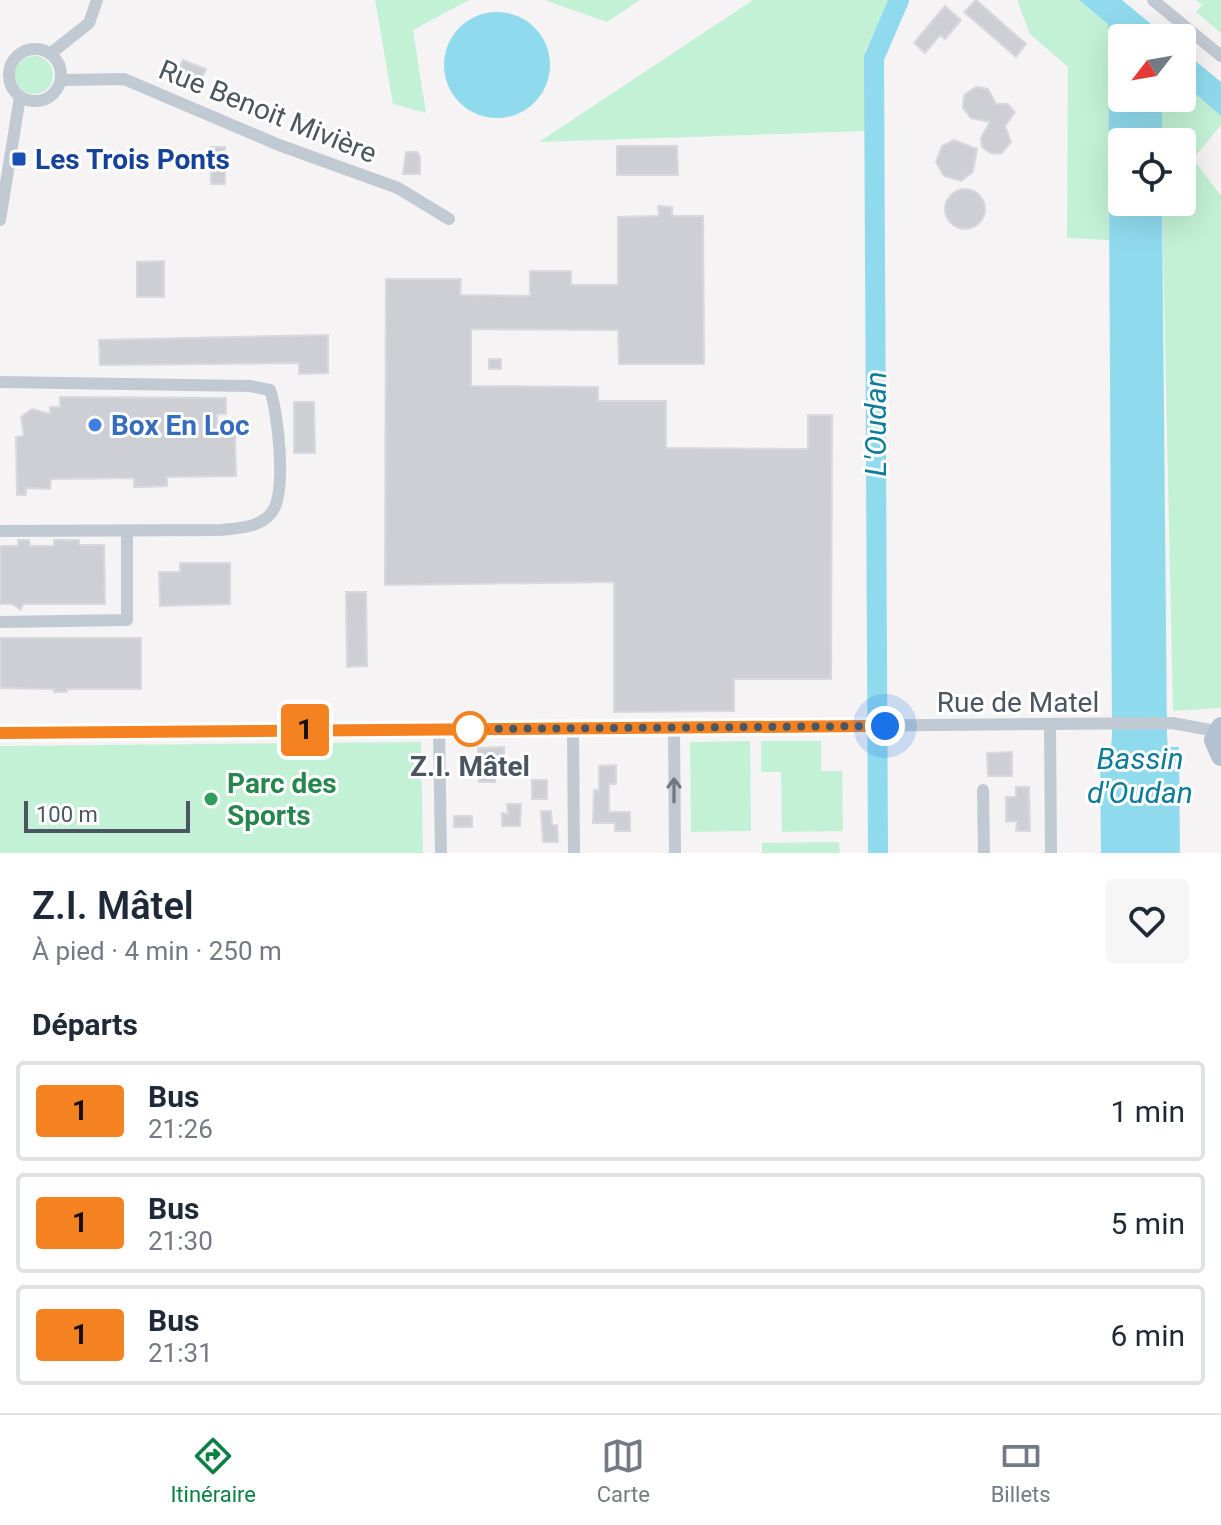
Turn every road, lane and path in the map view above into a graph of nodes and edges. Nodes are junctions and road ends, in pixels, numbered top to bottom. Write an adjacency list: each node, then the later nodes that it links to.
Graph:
1 (97, 0): 3 (street)
2 (1153, 0): 4 (street)
3 (50, 54): 5 (street); 6 (street)
4 (1221, 56)
5 (61, 80): 6 (street); 7 (street, Rue Benoit Mivière)
6 (20, 97): 8 (street)
7 (449, 219)
8 (0, 220)
9 (0, 382): 11 (street)
10 (0, 531): 11 (street)
11 (127, 531): 12 (street)
12 (0, 622)
13 (1050, 725): 14 (street, Rue de Matel); 17 (street, Rue de Matel); 25 (street)
14 (674, 728): 16 (street, Rue de Matel); 23 (street, one-way to 14)
15 (439, 729): 16 (street, Rue de Matel); 18 (street, Rue de Matel); 21 (street)
16 (573, 729): 22 (street)
17 (1219, 729): 19 (main road)
18 (0, 733)
19 (1221, 756)
20 (983, 790): 24 (street)
21 (441, 853)
22 (574, 853)
23 (675, 853)
24 (984, 853)
25 (1051, 853)

